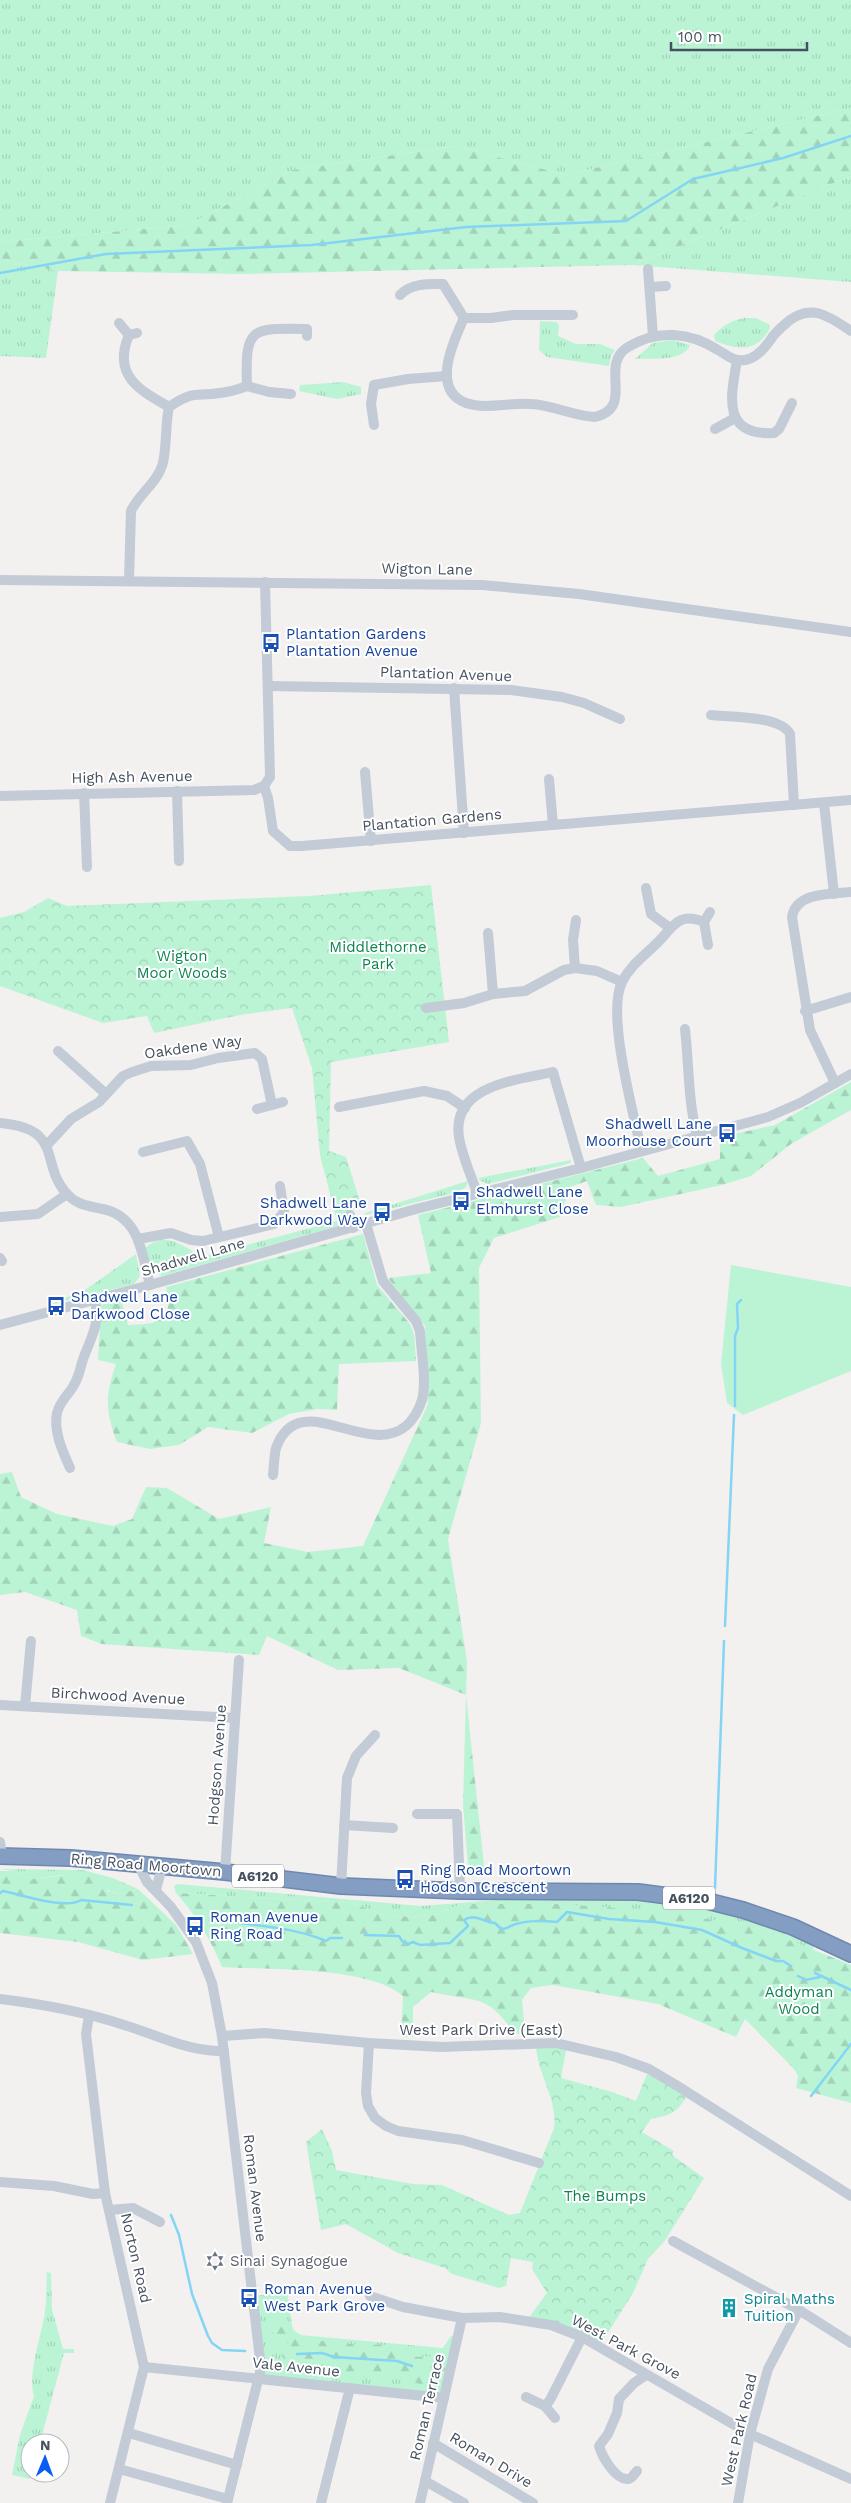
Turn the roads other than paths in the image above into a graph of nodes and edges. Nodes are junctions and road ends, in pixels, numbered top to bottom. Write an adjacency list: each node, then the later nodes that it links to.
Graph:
1 (648, 269): 3 (street)
2 (666, 286): 3 (street)
3 (650, 287): 10 (street)
4 (400, 295): 6 (street)
5 (573, 316): 6 (street)
6 (464, 318): 12 (street)
7 (119, 323): 16 (street)
8 (851, 331): 11 (street)
9 (307, 336): 13 (street)
10 (653, 336): 11 (street); 12 (street)
11 (737, 360): 17 (street)
12 (447, 376): 18 (street)
13 (247, 386): 14 (street); 16 (street)
14 (291, 394)
15 (792, 403): 17 (street)
16 (169, 407): 21 (street)
17 (735, 418): 19 (street)
18 (374, 425)
19 (715, 429)
20 (0, 580): 21 (street, Wigton Lane)
21 (129, 580): 22 (street, Wigton Lane)
22 (265, 582): 23 (street, Wigton Lane); 24 (street, Plantation Gardens)
23 (851, 632)
24 (268, 686): 25 (street, Plantation Avenue); 30 (street, Plantation Gardens)
25 (454, 688): 27 (street, Plantation Avenue); 38 (street)
26 (711, 715): 36 (street)
27 (620, 719)
28 (365, 772): 39 (street)
29 (549, 779): 37 (street)
30 (264, 786): 31 (street, High Ash Avenue); 39 (street, Plantation Gardens)
31 (177, 791): 32 (street, High Ash Avenue); 40 (street)
32 (84, 794): 33 (street, High Ash Avenue); 41 (street)
33 (0, 796)
34 (851, 800): 35 (street, Plantation Gardens)
35 (824, 803): 36 (street, Plantation Gardens); 44 (street)
36 (794, 805): 37 (street, Plantation Gardens)
37 (553, 825): 38 (street, Plantation Gardens)
38 (464, 833): 39 (street, Plantation Gardens)
39 (371, 841)
40 (179, 860)
41 (87, 867)
42 (646, 888): 48 (street)
43 (851, 892): 44 (street)
44 (834, 894): 56 (street)
45 (710, 912): 47 (street)
46 (576, 920): 51 (street)
47 (704, 922): 48 (street); 50 (street)
48 (670, 928): 52 (street)
49 (488, 933): 53 (street)
50 (708, 945)
51 (575, 968): 52 (street); 53 (street)
52 (622, 982): 70 (street)
53 (493, 994): 55 (street)
54 (851, 997): 56 (street)
55 (426, 1008)
56 (806, 1011): 60 (street)
57 (685, 1028): 68 (street)
58 (58, 1051): 61 (street)
59 (851, 1074): 60 (street, Shadwell Lane)
60 (835, 1083): 68 (street, Shadwell Lane)
61 (106, 1094): 63 (street, Oakdene Way); 69 (street, Oakdene Way)
62 (283, 1102): 63 (street)
63 (272, 1105): 66 (street)
64 (339, 1107): 65 (street)
65 (465, 1108): 72 (street); 74 (street)
66 (258, 1109)
67 (0, 1123): 69 (street)
68 (697, 1136): 70 (street, Shadwell Lane)
69 (47, 1145): 75 (street)
70 (642, 1150): 72 (street, Shadwell Lane)
71 (143, 1152): 80 (street)
72 (581, 1168): 74 (street, Shadwell Lane)
73 (280, 1186): 80 (street)
74 (477, 1193): 78 (street, Shadwell Lane)
75 (66, 1194): 77 (street); 81 (street)
76 (350, 1215): 79 (street)
77 (0, 1217)
78 (366, 1224): 79 (street, Shadwell Lane); 86 (street)
79 (353, 1228): 82 (street, Shadwell Lane)
80 (219, 1237): 81 (street)
81 (138, 1239): 82 (street)
82 (150, 1285): 83 (street, Shadwell Lane)
83 (95, 1299): 84 (street, Shadwell Lane); 85 (street)
84 (0, 1325)
85 (70, 1468)
86 (273, 1475)
87 (31, 1641): 90 (street)
88 (239, 1660): 91 (street, Hodgson Avenue)
89 (0, 1705): 90 (street, Birchwood Avenue)
90 (25, 1706): 91 (street, Birchwood Avenue)
91 (235, 1718): 99 (street, Hodgson Avenue)
92 (375, 1735): 94 (street)
93 (417, 1814): 102 (street)
94 (344, 1825): 95 (street); 100 (street)
95 (392, 1828)
96 (1, 1852): 97 (highway, Ring Road Moortown / A6120)
97 (138, 1864): 98 (highway, Ring Road Moortown / A6120); 101 (street, Roman Avenue)
98 (162, 1867): 99 (highway, Ring Road Moortown / A6120); 101 (street)
99 (225, 1872): 100 (highway, Ring Road Moortown / A6120)
100 (341, 1886): 102 (highway, Ring Road Moortown / A6120)
101 (156, 1890): 106 (street, Roman Avenue)
102 (460, 1891): 103 (highway, Ring Road Moortown / A6120)
103 (851, 1954)
104 (0, 1999): 105 (street)
105 (89, 2016): 108 (street); 111 (street, Norton Road)
106 (222, 2036): 107 (street, West Park Drive (East)); 108 (street, Roman Avenue)
107 (370, 2043): 109 (street); 112 (street, West Park Drive (East))
108 (224, 2050): 123 (street, Roman Avenue)
109 (539, 2163)
110 (0, 2182): 111 (street)
111 (105, 2193): 113 (street, Norton Road)
112 (851, 2196)
113 (109, 2210): 114 (street); 121 (street, Norton Road)
114 (160, 2222)
115 (674, 2242): 117 (street)
116 (370, 2296): 118 (street, West Park Grove)
117 (799, 2310): 120 (street); 130 (street, West Park Road)
118 (462, 2318): 119 (street, West Park Grove); 126 (street, Roman Terrace)
119 (582, 2337): 122 (street, West Park Grove); 127 (street)
120 (851, 2343)
121 (144, 2367): 123 (street, Vale Avenue); 129 (street, Norton Road)
122 (646, 2375): 130 (street, West Park Grove); 134 (street)
123 (260, 2378): 124 (street, Vale Avenue); 132 (street, Roman Avenue)
124 (350, 2388): 126 (street, Vale Avenue); 139 (street)
125 (526, 2397): 127 (street)
126 (444, 2398): 131 (street, Roman Terrace)
127 (545, 2406): 128 (street)
128 (555, 2418)
129 (129, 2433): 132 (street); 133 (street, Norton Road)
130 (750, 2434): 135 (street, West Park Grove); 143 (street, West Park Road)
131 (433, 2443): 136 (street, Roman Terrace); 142 (street, Roman Drive)
132 (238, 2465): 137 (street, Roman Avenue)
133 (119, 2470): 137 (street); 138 (street, Norton Road)
134 (637, 2471)
135 (851, 2479)
136 (425, 2481): 140 (street, Roman Terrace); 141 (street)
137 (228, 2501)
138 (112, 2502)
139 (321, 2503)
140 (420, 2503)
141 (464, 2503)
142 (533, 2503)
143 (738, 2503)

